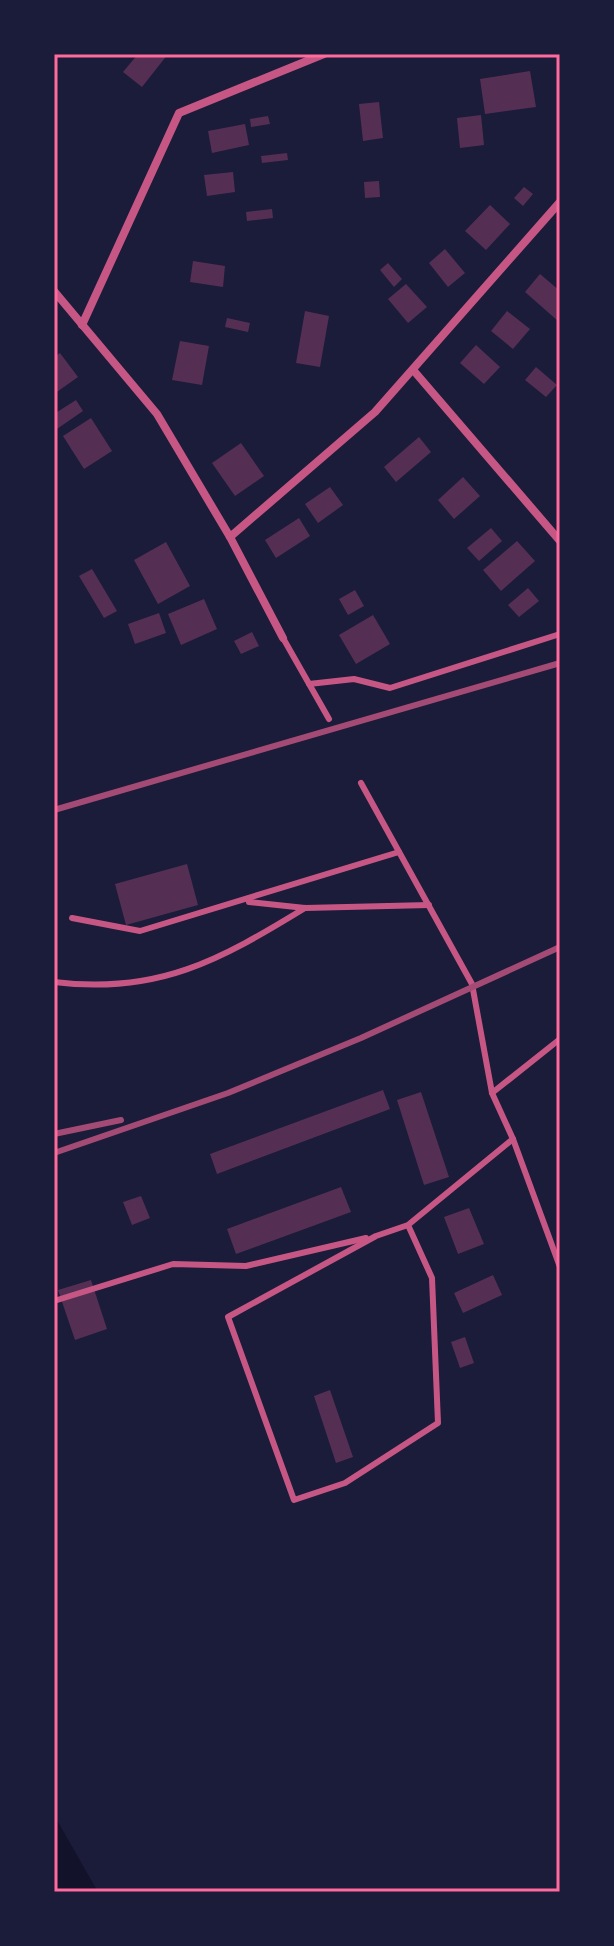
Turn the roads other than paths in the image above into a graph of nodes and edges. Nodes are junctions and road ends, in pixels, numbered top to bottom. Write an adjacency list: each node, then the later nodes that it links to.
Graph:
1 (324, 54): 4 (street)
2 (560, 202): 5 (street)
3 (54, 291): 4 (street)
4 (82, 325): 6 (street)
5 (414, 371): 6 (street); 7 (street)
6 (230, 537): 9 (street)
7 (560, 541)
8 (560, 634): 10 (lane)
9 (283, 638): 10 (lane)
10 (309, 684): 11 (lane)
11 (329, 719)
12 (361, 783): 13 (lane)
13 (399, 852): 14 (lane); 15 (lane)
14 (245, 901): 16 (lane); 17 (lane)
15 (429, 905): 16 (lane); 20 (lane)
16 (305, 908): 18 (lane)
17 (72, 918)
18 (54, 982)
19 (560, 1039): 20 (lane)
20 (492, 1093): 21 (lane)
21 (513, 1139): 22 (lane); 24 (lane)
22 (408, 1225): 23 (lane); 23 (lane)
23 (376, 1236): 25 (lane)
24 (560, 1267)
25 (54, 1301)

